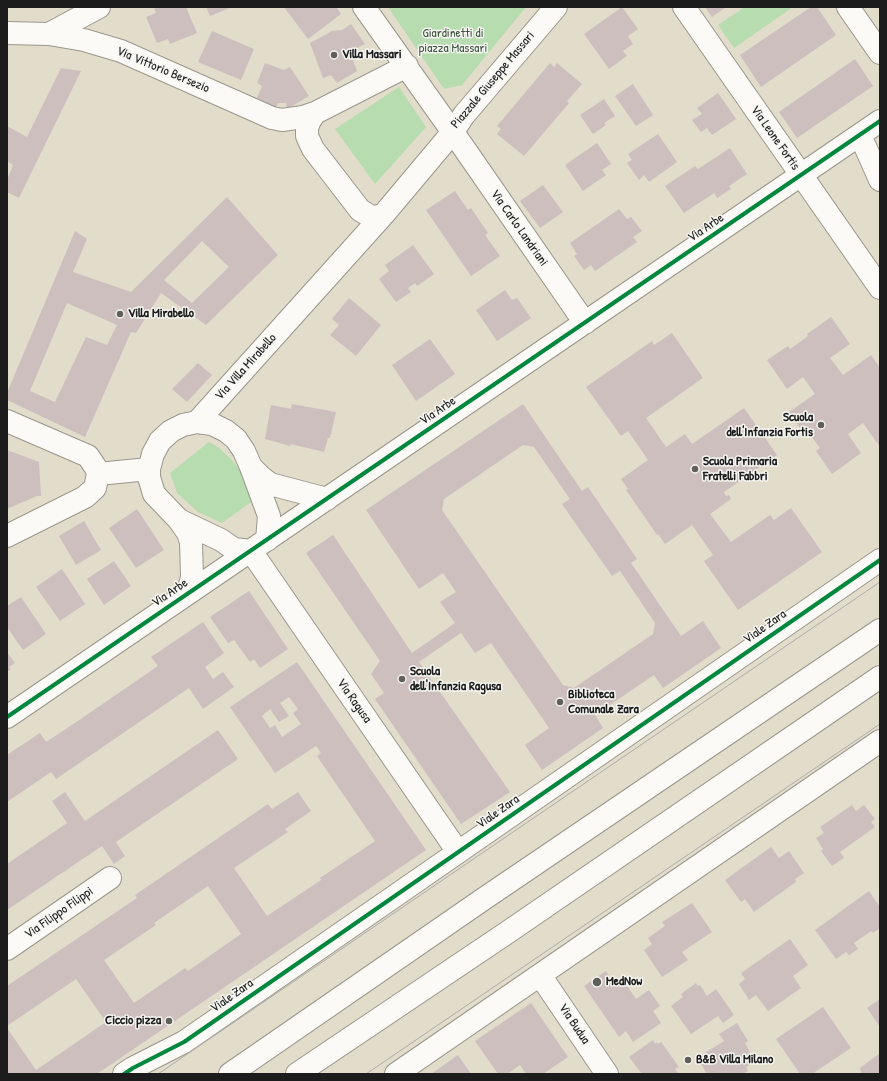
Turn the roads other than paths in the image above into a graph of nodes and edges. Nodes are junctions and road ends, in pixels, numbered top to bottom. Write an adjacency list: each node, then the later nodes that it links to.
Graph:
1 (99, 7): 7 (street)
2 (364, 7): 9 (street, Piazzale Giuseppe Massari)
3 (556, 7): 12 (street, Piazzale Giuseppe Massari)
4 (684, 7): 14 (street, Via Leone Fortis)
5 (848, 7): 8 (street)
6 (7, 33): 7 (street, Via Vittorio Bersezio)
7 (49, 34): 10 (street, Via Vittorio Bersezio)
8 (880, 53)
9 (407, 66): 10 (street, Via Vittorio Bersezio); 12 (street, Piazzale Giuseppe Massari)
10 (315, 113): 16 (street)
11 (880, 121): 13 (street, Via Arbe)
12 (452, 132): 16 (street, Via Villa Mirabello); 18 (street, Via Carlo Landriani)
13 (860, 135): 14 (street, Via Arbe); 15 (street)
14 (801, 175): 17 (street, Via Leone Fortis); 18 (street, Via Arbe)
15 (880, 180)
16 (384, 214): 20 (street, Via Villa Mirabello)
17 (879, 283)
18 (585, 323): 24 (street, Via Arbe)
19 (7, 421): 23 (street)
20 (197, 422): 21 (street); 22 (street)
21 (251, 467): 24 (street); 27 (street)
22 (149, 469): 23 (street); 25 (street, Via Arbe)
23 (98, 474): 26 (street)
24 (327, 499): 27 (street, Via Arbe)
25 (179, 520): 27 (street, Via Arbe); 29 (street, Via Arbe)
26 (7, 536)
27 (259, 545): 29 (street, Via Arbe); 34 (street, Via Ragusa)
28 (880, 560): 34 (street, Viale Zara)
29 (188, 593): 32 (street, Via Arbe)
30 (880, 630): 39 (street)
31 (880, 677): 40 (street)
32 (7, 717)
33 (880, 741): 37 (street)
34 (458, 852): 38 (street, Viale Zara)
35 (110, 878): 36 (street, Via Filippo Filippi)
36 (7, 949)
37 (540, 975): 41 (street); 42 (street, Via Budua)
38 (124, 1074)
39 (230, 1074)
40 (297, 1074)
41 (396, 1074)
42 (607, 1074)

